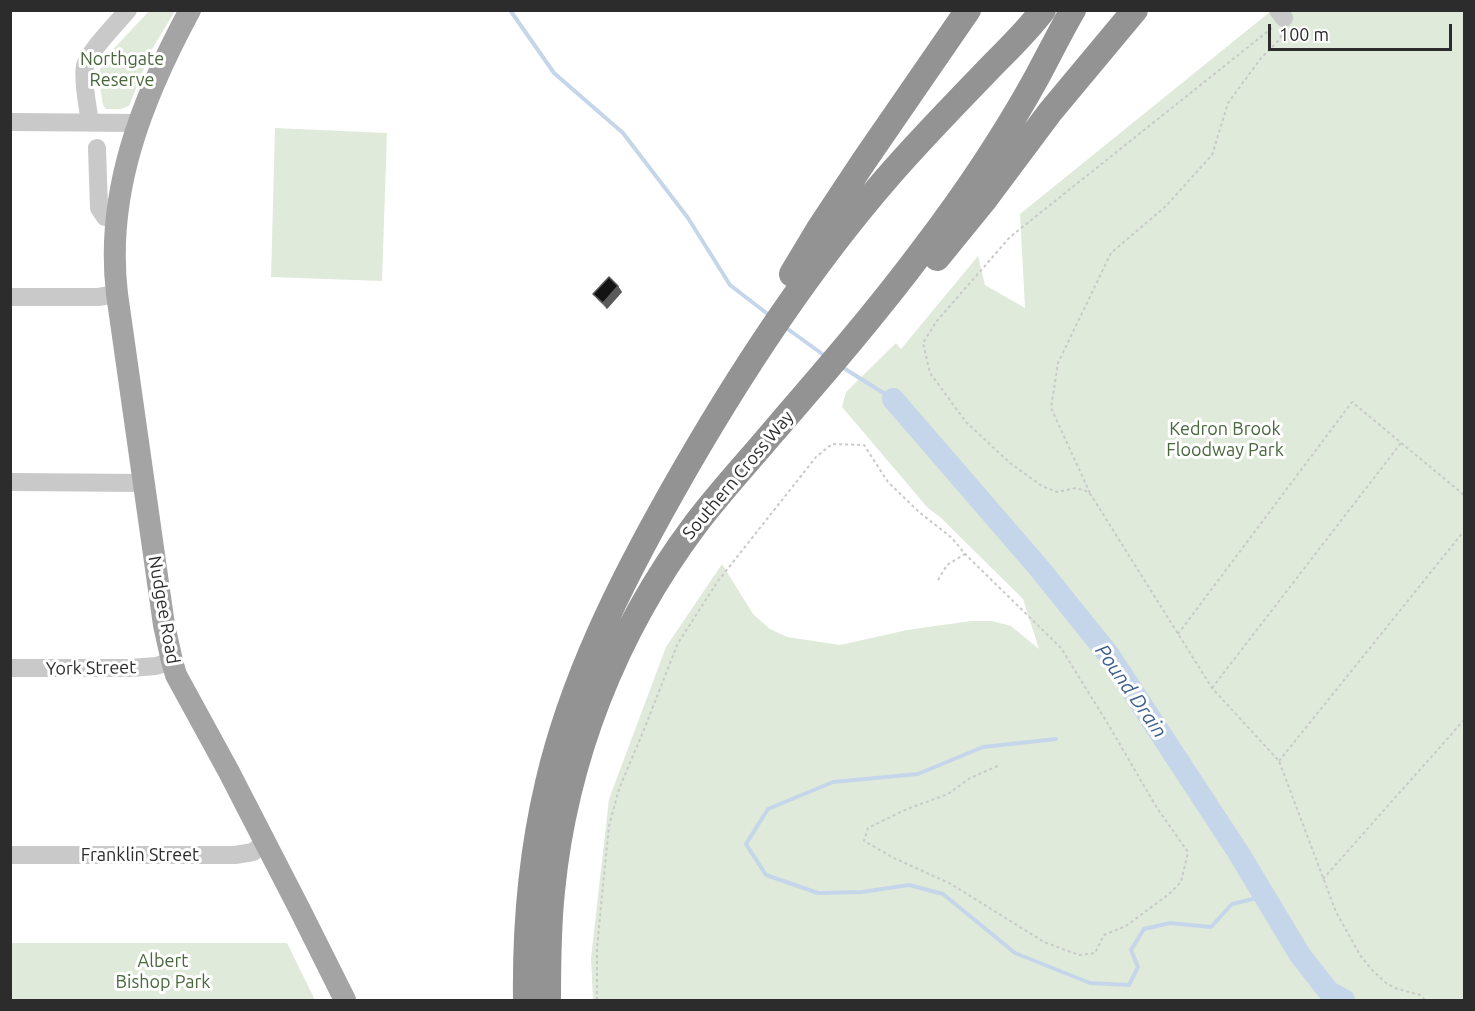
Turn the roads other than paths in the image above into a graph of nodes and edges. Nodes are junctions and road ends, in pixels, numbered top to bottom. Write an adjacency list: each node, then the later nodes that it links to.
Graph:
1 (128, 10): 8 (street)
2 (190, 10): 9 (main road, Nudgee Road)
3 (968, 10): 14 (highway)
4 (1043, 10): 14 (highway)
5 (1072, 10): 15 (highway, Southern Cross Way)
6 (1136, 10): 15 (highway)
7 (10, 122): 8 (street)
8 (90, 122): 9 (street)
9 (138, 123): 11 (main road, Nudgee Road)
10 (97, 148): 11 (street)
11 (117, 218): 12 (main road, Nudgee Road)
12 (117, 294): 13 (street); 17 (main road, Nudgee Road)
13 (10, 297)
14 (782, 303): 23 (highway, Southern Cross Way)
15 (855, 340): 24 (highway, Southern Cross Way)
16 (10, 482): 17 (street)
17 (144, 483): 18 (main road, Nudgee Road)
18 (172, 661): 19 (street, York Street); 20 (main road, Nudgee Road)
19 (10, 668)
20 (266, 843): 21 (street, Franklin Street); 22 (main road, Nudgee Road)
21 (10, 855)
22 (345, 1000)
23 (526, 1000)
24 (548, 1000)

